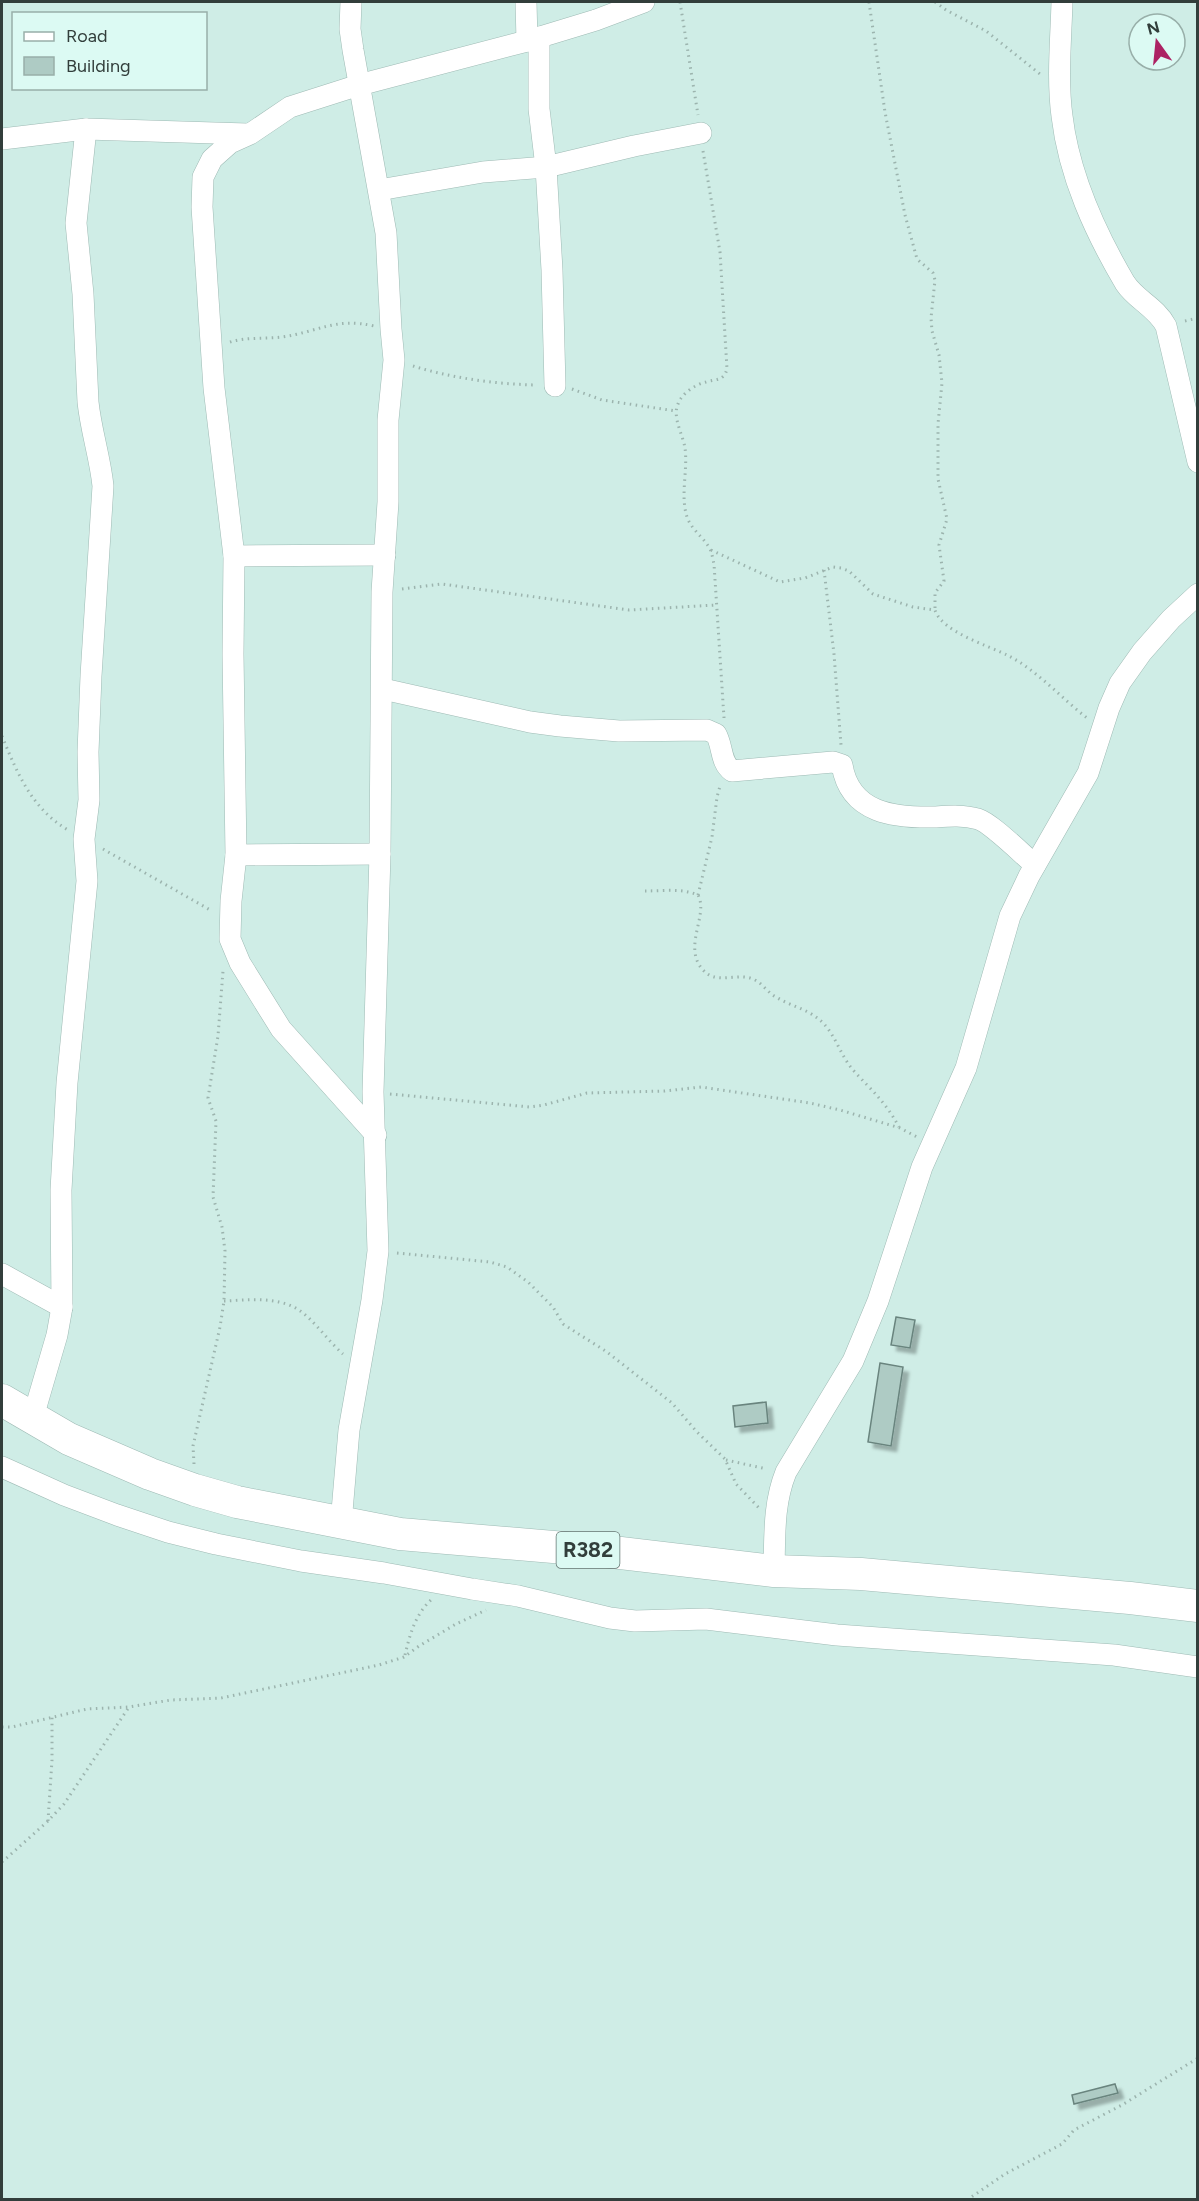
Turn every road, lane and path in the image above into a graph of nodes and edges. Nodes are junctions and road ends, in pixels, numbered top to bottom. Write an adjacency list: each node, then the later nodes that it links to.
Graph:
1 (351, 2): 10 (street)
2 (526, 2): 8 (street)
3 (644, 2): 8 (street)
4 (680, 2): 12 (path)
5 (869, 2): 28 (path)
6 (935, 2): 9 (path)
7 (1062, 2): 9 (street)
8 (533, 39): 10 (street); 15 (street)
9 (1060, 85): 20 (street)
10 (359, 86): 13 (street); 16 (street)
11 (86, 129): 13 (street); 14 (street); 35 (street)
12 (701, 133): 15 (street); 21 (path)
13 (250, 134): 18 (street)
14 (2, 139)
15 (546, 167): 16 (street); 19 (street)
16 (379, 190): 17 (street)
17 (390, 329): 18 (path); 22 (street)
18 (211, 350): 23 (street)
19 (555, 386)
20 (1197, 462)
21 (710, 550): 24 (path); 27 (path)
22 (386, 555): 23 (street); 25 (street)
23 (234, 556): 37 (street)
24 (824, 570): 28 (path); 33 (path)
25 (382, 592): 27 (path); 29 (street)
26 (1197, 594): 30 (street)
27 (716, 605): 31 (path)
28 (935, 610): 30 (path)
29 (383, 689): 31 (street); 36 (street)
30 (1102, 731): 38 (street)
31 (716, 734): 34 (street)
32 (2, 736): 35 (path)
33 (842, 765): 34 (street); 38 (street)
34 (726, 767): 40 (path)
35 (84, 839): 41 (path); 49 (street)
36 (380, 854): 37 (street); 42 (street)
37 (236, 855): 41 (street)
38 (1035, 865): 45 (street)
39 (645, 891): 40 (path)
40 (698, 895): 43 (path)
41 (231, 940): 44 (street); 48 (path)
42 (373, 1092): 43 (path); 44 (street)
43 (900, 1128): 45 (path)
44 (376, 1135): 46 (street)
45 (932, 1145): 55 (street)
46 (378, 1251): 50 (street); 53 (path)
47 (2, 1274): 49 (street)
48 (224, 1301): 50 (path); 56 (path)
49 (62, 1306): 52 (street)
50 (361, 1363): 58 (street)
51 (2, 1400): 52 (main road, R382)
52 (33, 1417): 56 (main road, R382)
53 (725, 1459): 55 (path); 57 (path)
54 (2, 1467): 60 (street)
55 (786, 1473): 57 (street)
56 (195, 1490): 58 (main road, R382)
57 (775, 1519): 59 (street)
58 (341, 1523): 59 (main road, R382)
59 (774, 1571): 62 (main road, R382)
60 (446, 1583): 61 (street); 63 (path)
61 (518, 1596): 63 (path); 64 (street)
62 (1197, 1606)
63 (404, 1657): 65 (path)
64 (1197, 1667)
65 (129, 1707): 66 (path); 68 (path)
66 (52, 1716): 67 (path); 68 (path)
67 (2, 1727)
68 (47, 1822): 69 (path)
69 (2, 1862)
70 (1197, 2058): 71 (path)
71 (967, 2199)

